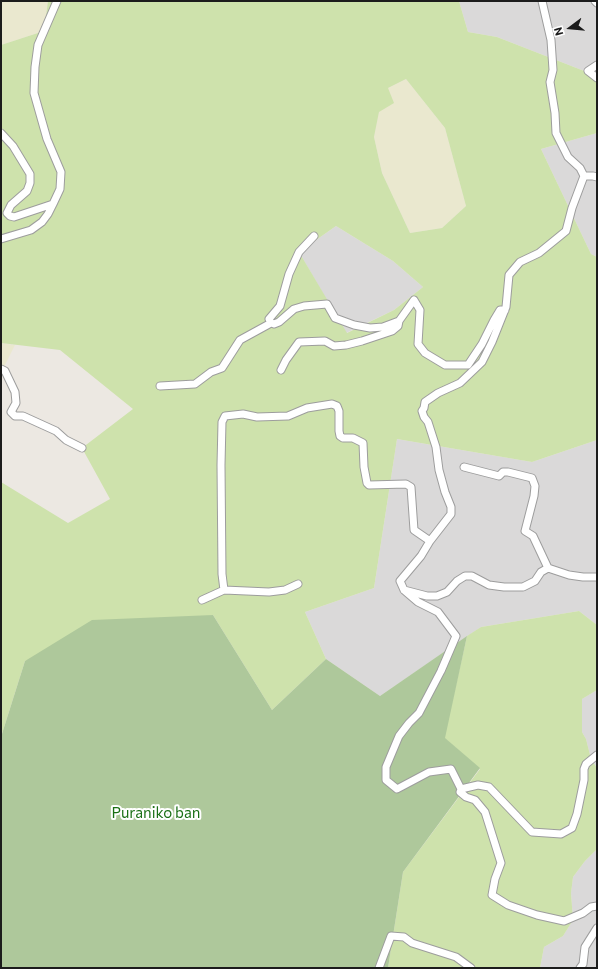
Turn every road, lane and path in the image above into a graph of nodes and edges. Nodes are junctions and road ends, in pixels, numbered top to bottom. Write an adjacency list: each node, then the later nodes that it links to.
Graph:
1 (57, 1): 8 (street)
2 (542, 1): 6 (street)
3 (597, 65): 4 (street)
4 (597, 78)
5 (1, 133): 8 (street)
6 (584, 176): 7 (street); 11 (street)
7 (597, 177)
8 (53, 204): 10 (street)
9 (314, 236): 13 (street)
10 (1, 239)
11 (504, 310): 12 (street); 19 (street)
12 (399, 321): 13 (street); 15 (street)
13 (271, 323): 16 (street)
14 (1, 369): 17 (street)
15 (281, 370)
16 (160, 386)
17 (82, 448)
18 (464, 467): 20 (street)
19 (430, 541): 23 (street); 24 (street)
20 (548, 568): 21 (street); 24 (street)
21 (597, 577)
22 (298, 584): 23 (street)
23 (224, 590): 25 (street)
24 (404, 590): 27 (street)
25 (202, 600)
26 (597, 755): 27 (street)
27 (461, 789): 28 (street)
28 (597, 906)
29 (597, 928): 32 (street)
30 (379, 968): 31 (street)
31 (471, 968)
32 (580, 968)

